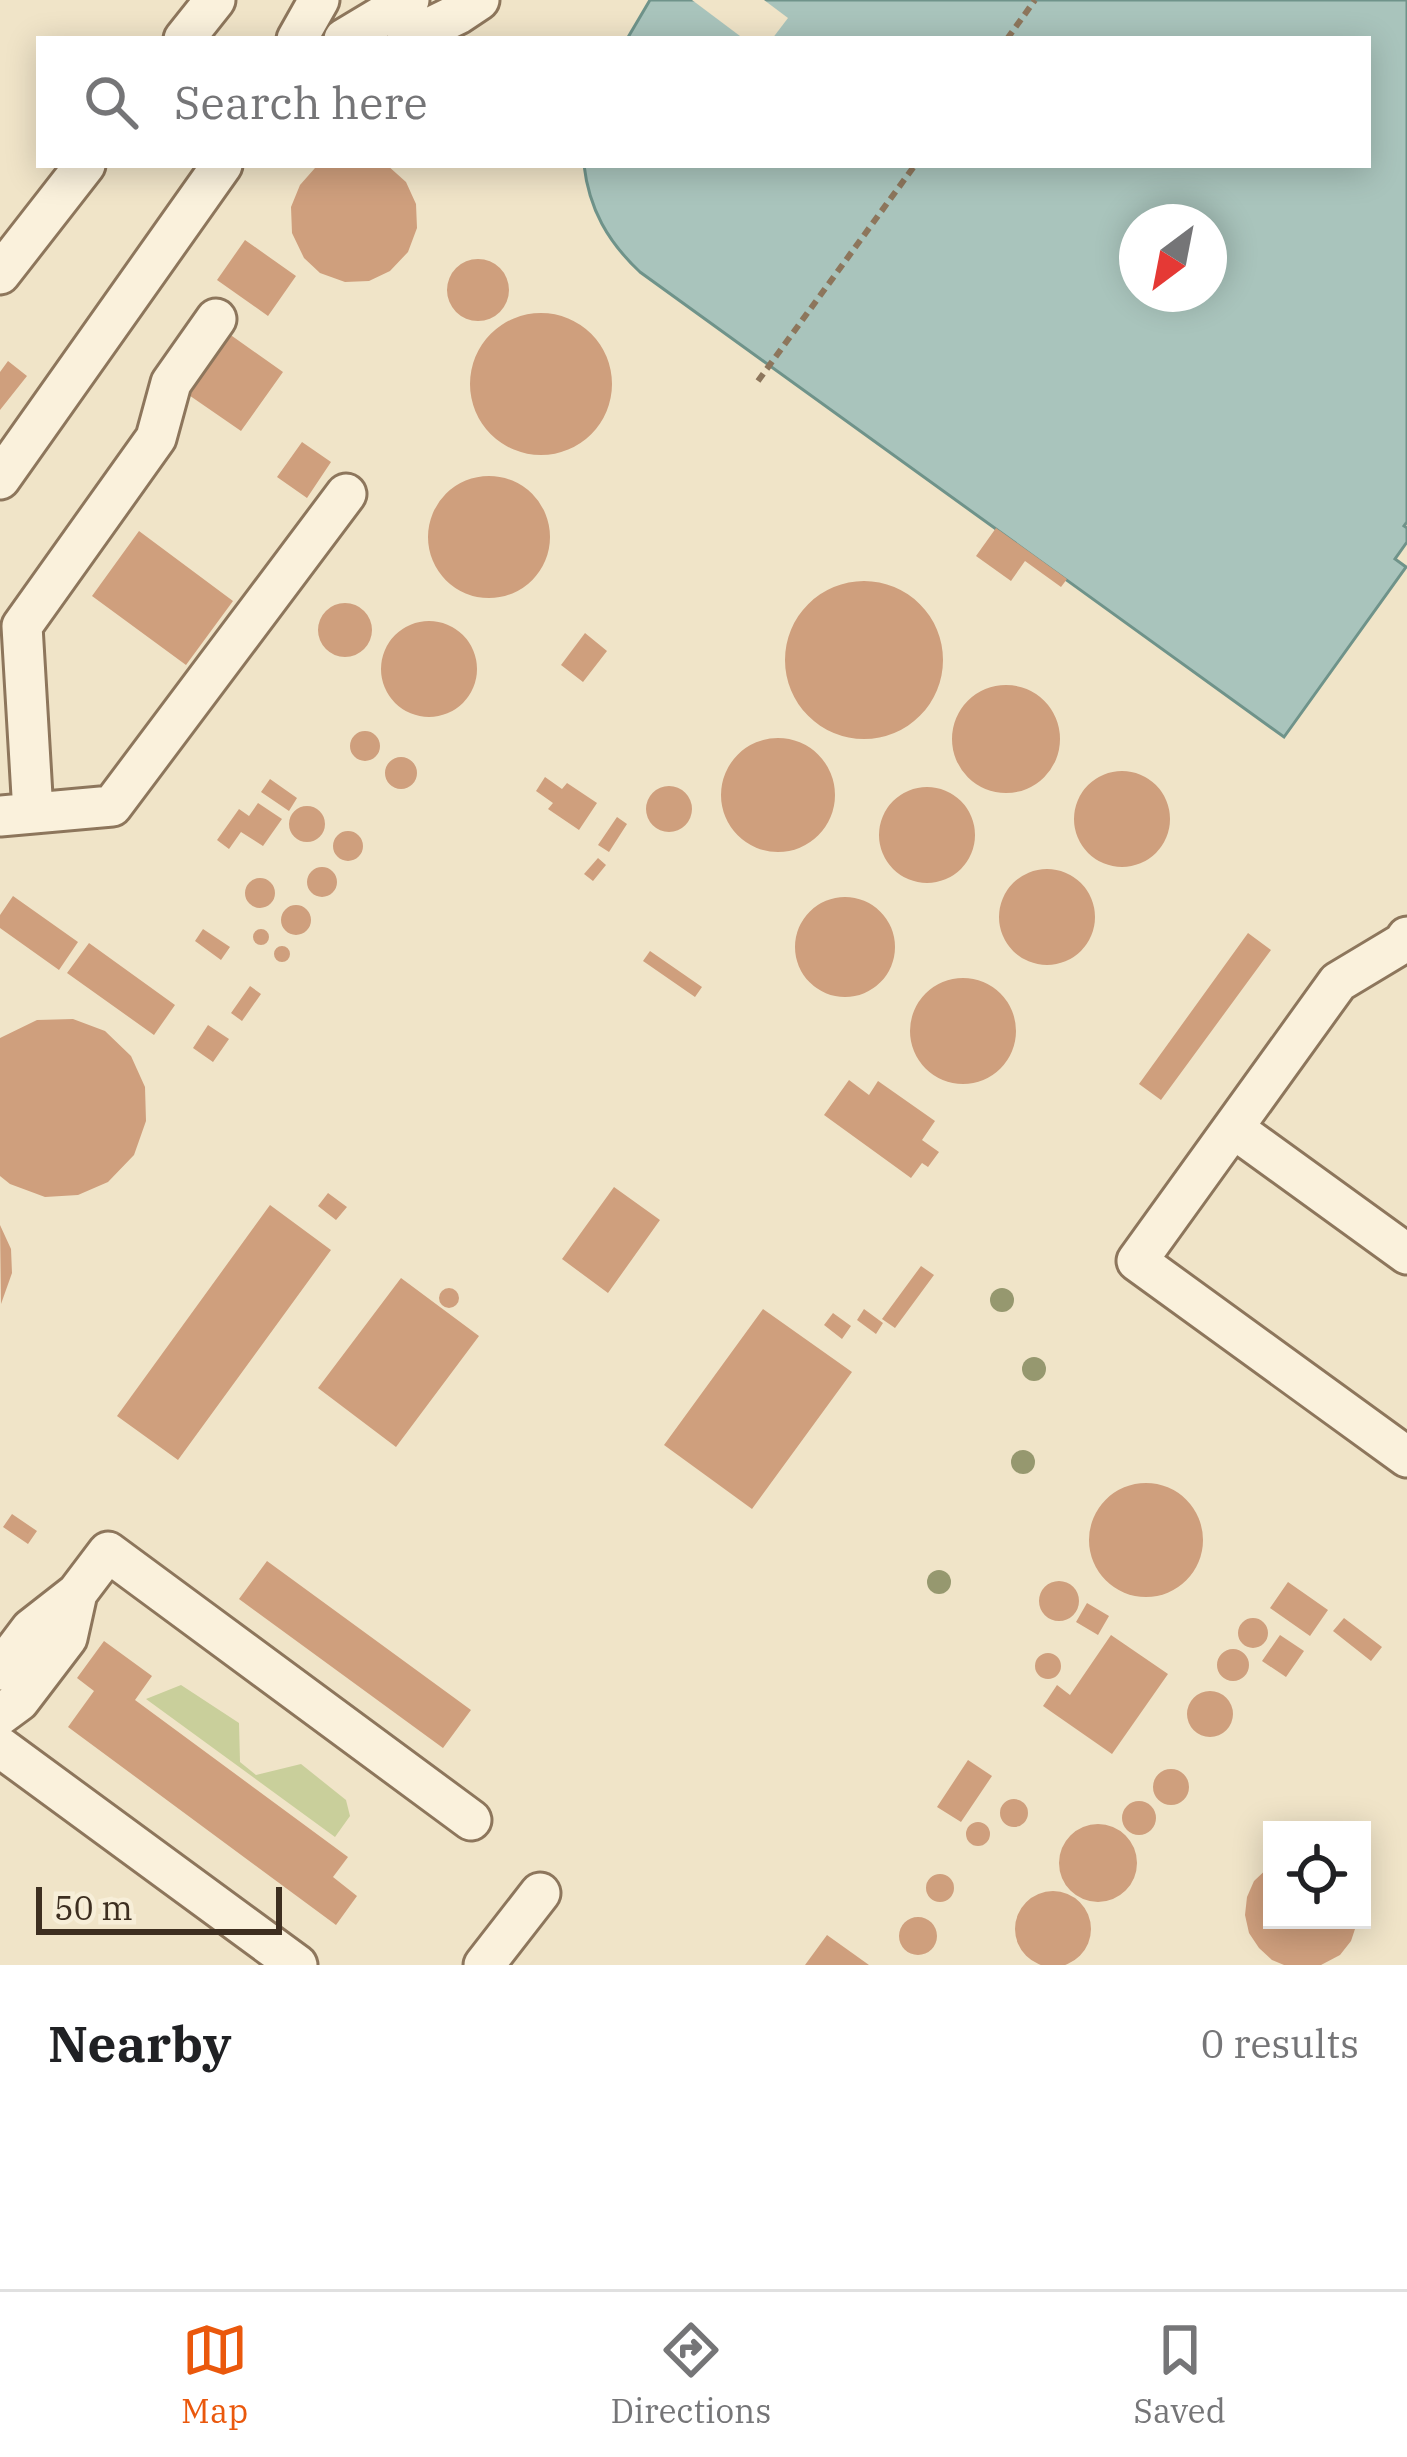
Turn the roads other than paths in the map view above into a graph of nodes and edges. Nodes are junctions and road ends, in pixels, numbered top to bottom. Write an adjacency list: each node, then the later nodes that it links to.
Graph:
1 (215, 0): 6 (street)
2 (319, 0): 7 (street)
3 (357, 0): 8 (street)
4 (409, 0): 9 (street)
5 (479, 0): 10 (street)
6 (186, 36)
7 (299, 36)
8 (315, 36)
9 (349, 36)
10 (412, 36)
11 (83, 168): 13 (street)
12 (220, 168): 15 (street)
13 (0, 274)
14 (216, 319): 17 (street)
15 (0, 479)
16 (346, 494): 17 (street)
17 (17, 814)
18 (1407, 937): 19 (street)
19 (1233, 1128): 20 (street); 21 (street)
20 (1407, 1254)
21 (1407, 1457)
22 (77, 1592): 23 (street); 24 (street); 26 (street)
23 (0, 1670)
24 (0, 1715)
25 (0, 1747): 28 (street)
26 (471, 1820)
27 (540, 1892): 29 (street)
28 (297, 1965)
29 (484, 1965)

